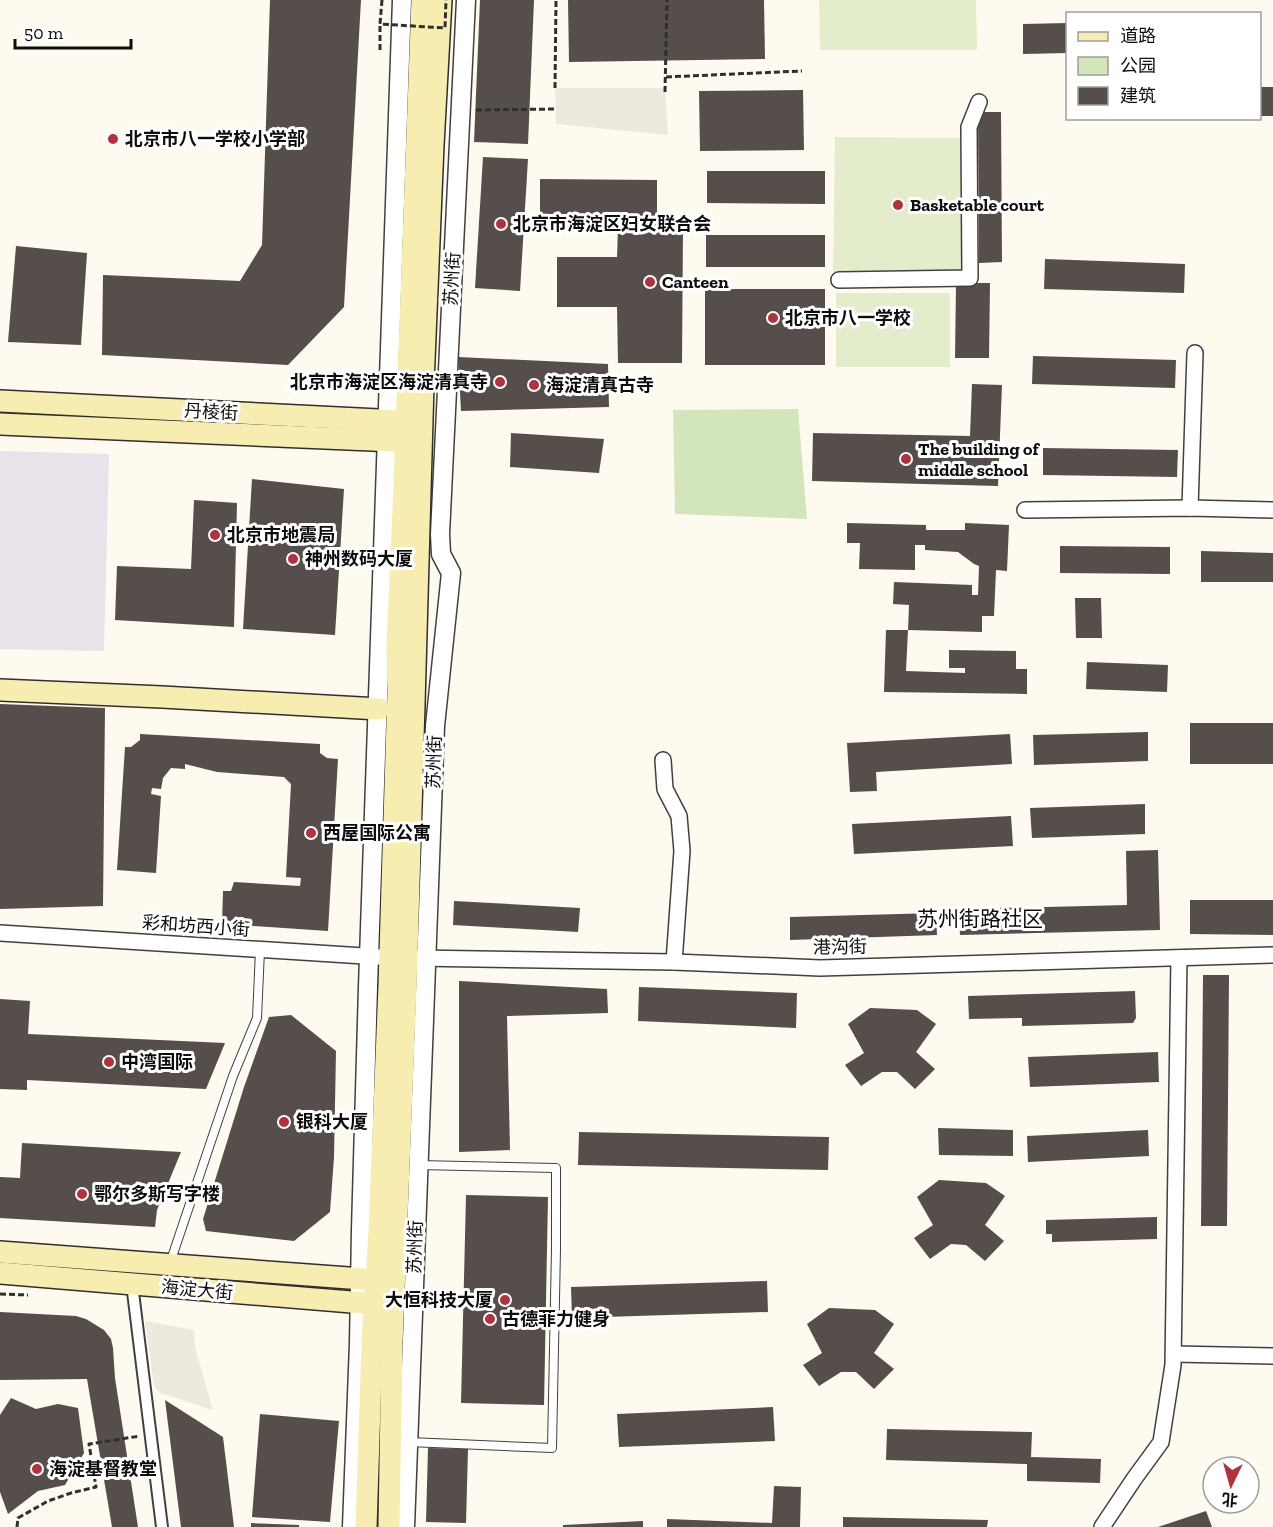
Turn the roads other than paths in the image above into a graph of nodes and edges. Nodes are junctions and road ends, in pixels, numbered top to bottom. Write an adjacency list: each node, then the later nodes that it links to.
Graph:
1 (402, 0): 10 (street, 苏州街)
2 (422, 0): 10 (main road, 苏州街)
3 (441, 0): 10 (main road, 苏州街)
4 (466, 0): 20 (street, 苏州街)
5 (980, 102): 6 (street)
6 (839, 280)
7 (1195, 353): 11 (street)
8 (0, 401): 10 (main road, 丹棱街)
9 (0, 424): 10 (main road, 丹棱街)
10 (405, 432): 15 (street, 苏州街); 20 (main road, 苏州街)
11 (1191, 508): 12 (street); 13 (street)
12 (1025, 510)
13 (1273, 510)
14 (0, 690): 15 (main road)
15 (379, 709): 20 (street, 苏州街)
16 (663, 760): 22 (street)
17 (0, 933): 18 (street, 彩和坊西小街)
18 (260, 950): 20 (street, 彩和坊西小街); 25 (lane)
19 (1273, 955): 21 (street, 港沟街)
20 (398, 958): 22 (street, 港沟街); 23 (main road, 苏州街); 27 (main road, 苏州街)
21 (1179, 958): 22 (street, 港沟街); 30 (street)
22 (674, 962)
23 (409, 1165): 27 (main road, 苏州街); 32 (street, 苏州街); 32 (lane)
24 (0, 1252): 25 (main road, 海淀大街)
25 (170, 1264): 27 (main road, 海淀大街)
26 (0, 1273): 28 (main road, 海淀大街)
27 (377, 1280): 29 (main road, 苏州街)
28 (132, 1284): 29 (main road, 海淀大街); 33 (street)
29 (376, 1304): 32 (main road, 苏州街); 34 (street, 苏州街); 35 (main road, 苏州街)
30 (1174, 1354): 31 (street); 38 (street)
31 (1273, 1356)
32 (399, 1442): 36 (main road, 苏州街); 37 (street, 苏州街)
33 (162, 1527)
34 (352, 1527)
35 (366, 1527)
36 (388, 1527)
37 (405, 1527)
38 (1102, 1527)

